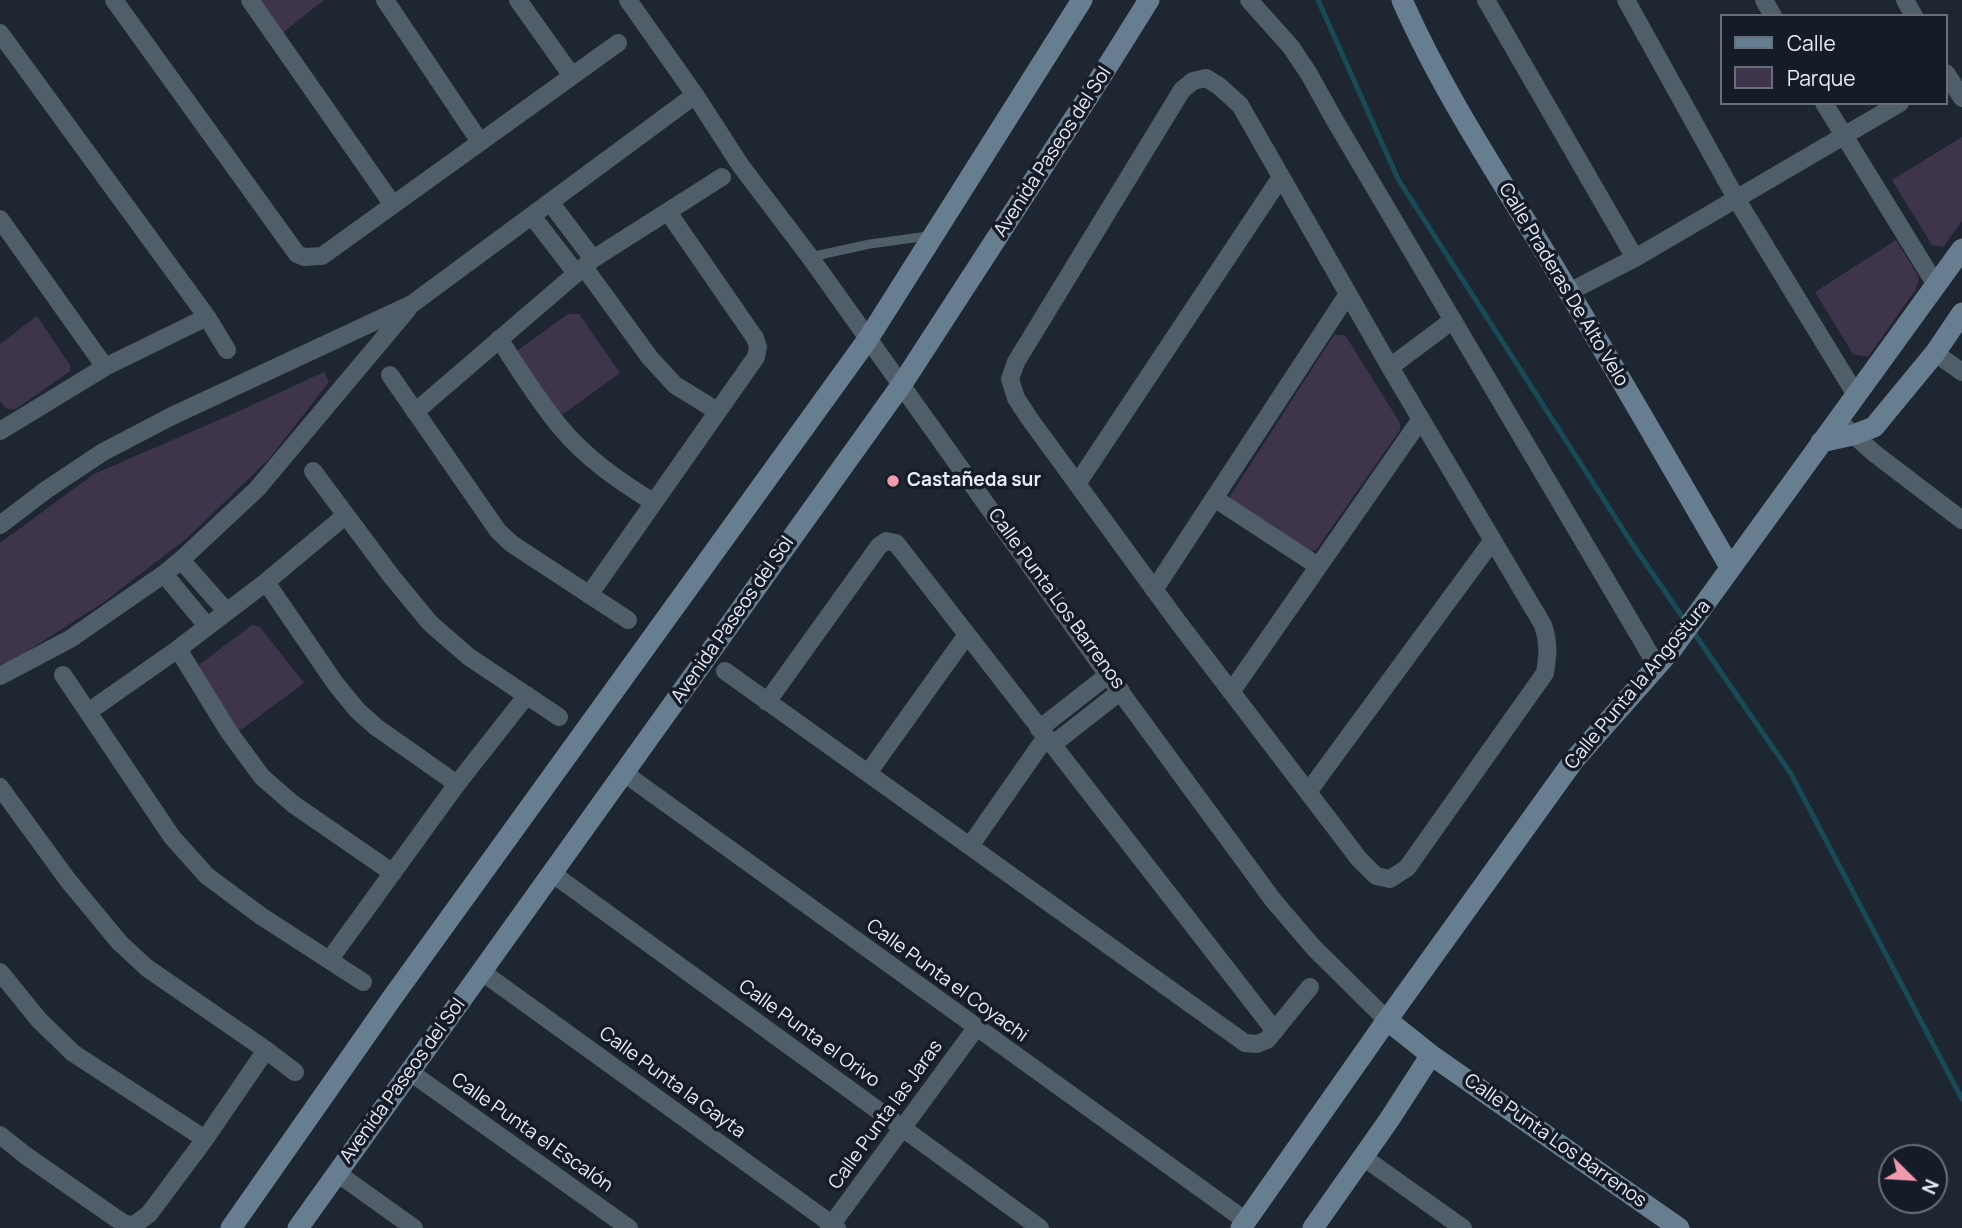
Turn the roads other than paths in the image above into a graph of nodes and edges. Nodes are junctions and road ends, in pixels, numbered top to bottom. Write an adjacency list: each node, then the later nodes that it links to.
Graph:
1 (114, 0): 26 (street)
2 (250, 0): 26 (street)
3 (385, 0): 21 (street)
4 (518, 0): 15 (street)
5 (628, 0): 16 (street, Calle Punta Los Barrenos)
6 (1082, 0): 30 (street)
7 (1149, 0): 50 (street, Avenida Paseos del Sol)
8 (1249, 0): 41 (street)
9 (1402, 0): 36 (street, Calle Praderas De Alto Velo)
10 (1486, 0): 33 (street)
11 (1626, 0): 24 (street)
12 (0, 33): 40 (street)
13 (618, 43): 15 (street)
14 (1950, 72): 17 (street)
15 (572, 76): 21 (street)
16 (695, 94): 25 (street); 32 (street, Calle Punta Los Barrenos)
17 (1962, 98)
18 (1825, 105): 20 (street)
19 (1897, 105): 20 (street)
20 (1844, 137): 24 (street); 35 (street)
21 (480, 142): 26 (street)
22 (722, 177): 27 (street)
23 (1281, 177): 37 (street); 58 (street); 58 (street)
24 (1737, 200): 33 (street); 51 (street)
25 (550, 202): 28 (street); 34 (street)
26 (393, 205)
27 (668, 212): 34 (street); 52 (street)
28 (531, 216): 34 (street); 38 (street)
29 (0, 219): 46 (street)
30 (933, 236): 32 (lane); 42 (street)
31 (1962, 249): 35 (street)
32 (810, 257): 42 (street, Calle Punta Los Barrenos)
33 (1635, 258): 36 (street)
34 (584, 266): 43 (street); 52 (street)
35 (1936, 285): 51 (street)
36 (1569, 292): 67 (street, Calle Praderas De Alto Velo)
37 (1348, 295): 47 (street); 59 (street)
38 (412, 304): 63 (street); 65 (street)
39 (1962, 313): 45 (street)
40 (207, 317): 44 (street); 46 (street)
41 (1453, 320): 47 (street); 77 (street)
42 (868, 339): 50 (street, Calle Punta Los Barrenos); 116 (street)
43 (499, 340): 53 (street); 60 (street)
44 (227, 350)
45 (1935, 353): 48 (street); 56 (street)
46 (105, 367): 55 (street)
47 (1390, 367): 54 (street)
48 (1962, 372)
49 (390, 375): 53 (street)
50 (902, 384): 79 (street, Calle Punta Los Barrenos); 89 (street, Avenida Paseos del Sol)
51 (1856, 395): 56 (street)
52 (717, 411): 60 (street)
53 (415, 412): 71 (street)
54 (1421, 419): 64 (street); 66 (street)
55 (2, 425)
56 (1845, 428): 62 (street); 67 (street, Calle Punta la Angostura)
57 (313, 471): 61 (street)
58 (1077, 484): 70 (street)
59 (1214, 499): 66 (street); 70 (street)
60 (653, 502): 71 (street)
61 (346, 515): 69 (street); 84 (street)
62 (1962, 520)
63 (0, 525)
64 (1493, 540): 93 (street); 93 (street)
65 (181, 559): 68 (street); 72 (street)
66 (1318, 566): 83 (street)
67 (1730, 567): 77 (street, Calle Punta la Angostura)
68 (164, 574): 74 (street); 80 (street)
69 (266, 582): 72 (street); 91 (street)
70 (1154, 590): 83 (street)
71 (589, 595): 73 (street)
72 (227, 611): 74 (street)
73 (628, 620)
74 (207, 626): 76 (street)
75 (966, 636): 85 (street); 88 (street); 90 (street)
76 (177, 649): 86 (street); 95 (street)
77 (1657, 666): 102 (street, Calle Punta la Angostura)
78 (724, 671): 85 (street)
79 (1108, 675): 82 (street, Calle Punta Los Barrenos); 88 (street)
80 (0, 676)
81 (63, 676): 86 (street)
82 (1121, 691): 88 (street); 102 (street, Calle Punta Los Barrenos)
83 (1231, 692): 93 (street)
84 (527, 695): 87 (street); 91 (street)
85 (767, 702): 90 (street)
86 (88, 712): 97 (street)
87 (559, 717)
88 (1046, 737): 94 (street); 104 (street)
89 (624, 773): 96 (street, Avenida Paseos del Sol); 103 (street, Calle Punta el Coyachi)
90 (868, 774): 94 (street)
91 (457, 784): 95 (street)
92 (0, 787): 105 (street)
93 (1308, 792)
94 (970, 846): 104 (street)
95 (393, 873): 97 (street)
96 (553, 874): 99 (street, Avenida Paseos del Sol); 109 (street, Calle Punta el Orivo)
97 (330, 960): 100 (street)
98 (0, 972): 111 (street)
99 (481, 972): 108 (street, Avenida Paseos del Sol); 115 (street, Calle Punta la Gayta)
100 (363, 982)
101 (1310, 987): 104 (street)
102 (1387, 1020): 106 (street, Calle Punta Los Barrenos); 114 (street, Calle Punta la Angostura)
103 (976, 1028): 109 (street, Calle Punta las Jaras); 114 (street, Calle Punta el Coyachi)
104 (1275, 1031)
105 (266, 1050): 107 (street); 111 (street)
106 (1431, 1055): 112 (street); 123 (street, Calle Punta Los Barrenos)
107 (295, 1072)
108 (410, 1073): 113 (street, Avenida Paseos del Sol); 119 (street, Calle Punta el Escalón)
109 (903, 1128): 115 (street, Calle Punta las Jaras); 120 (street, Calle Punta el Orivo)
110 (0, 1135): 111 (street)
111 (205, 1139)
112 (1363, 1157): 121 (street); 122 (street)
113 (337, 1173): 117 (street, Avenida Paseos del Sol); 118 (street)
114 (1244, 1225)
115 (833, 1227)
116 (231, 1228)
117 (299, 1228)
118 (414, 1228)
119 (629, 1228)
120 (1040, 1228)
121 (1313, 1228)
122 (1464, 1228)
123 (1679, 1228)

